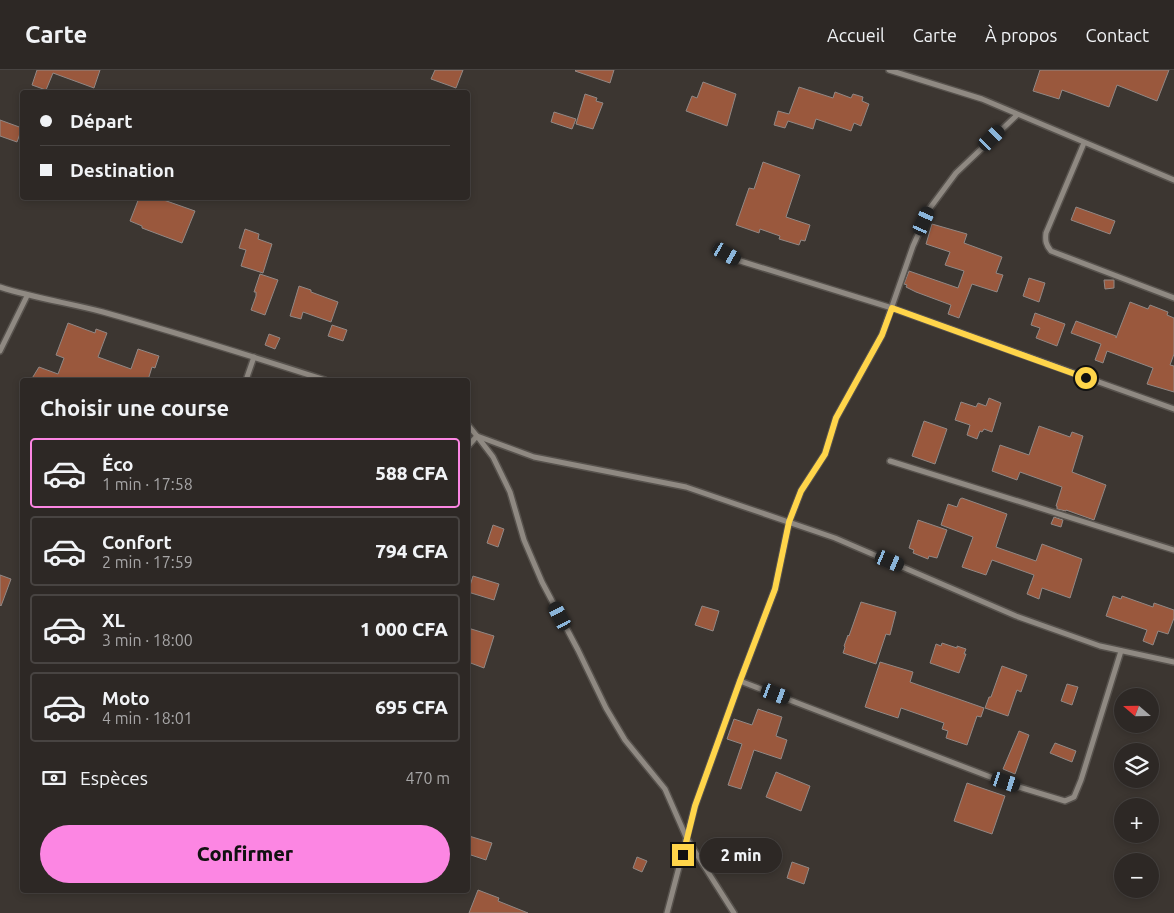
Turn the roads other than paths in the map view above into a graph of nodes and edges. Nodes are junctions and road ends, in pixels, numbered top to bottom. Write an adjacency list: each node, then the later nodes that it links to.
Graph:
1 (889, 70): 2 (street)
2 (1017, 115): 3 (street); 9 (street)
3 (1084, 143): 4 (street); 8 (street)
4 (1174, 180)
5 (717, 248): 9 (street)
6 (0, 287): 7 (street)
7 (27, 296): 10 (street); 11 (street)
8 (1174, 298)
9 (892, 308): 14 (street); 19 (street)
10 (0, 351)
11 (254, 357): 12 (street); 13 (street)
12 (247, 378)
13 (319, 378)
14 (1174, 409)
15 (470, 427): 16 (street)
16 (478, 436): 17 (street); 19 (street); 24 (street)
17 (470, 444)
18 (890, 461): 20 (street)
19 (789, 522): 21 (street); 23 (street)
20 (1174, 550)
21 (1121, 651): 22 (street); 23 (street)
22 (1174, 662)
23 (740, 681): 24 (street)
24 (687, 839): 25 (street); 26 (street)
25 (667, 913)
26 (734, 913)

